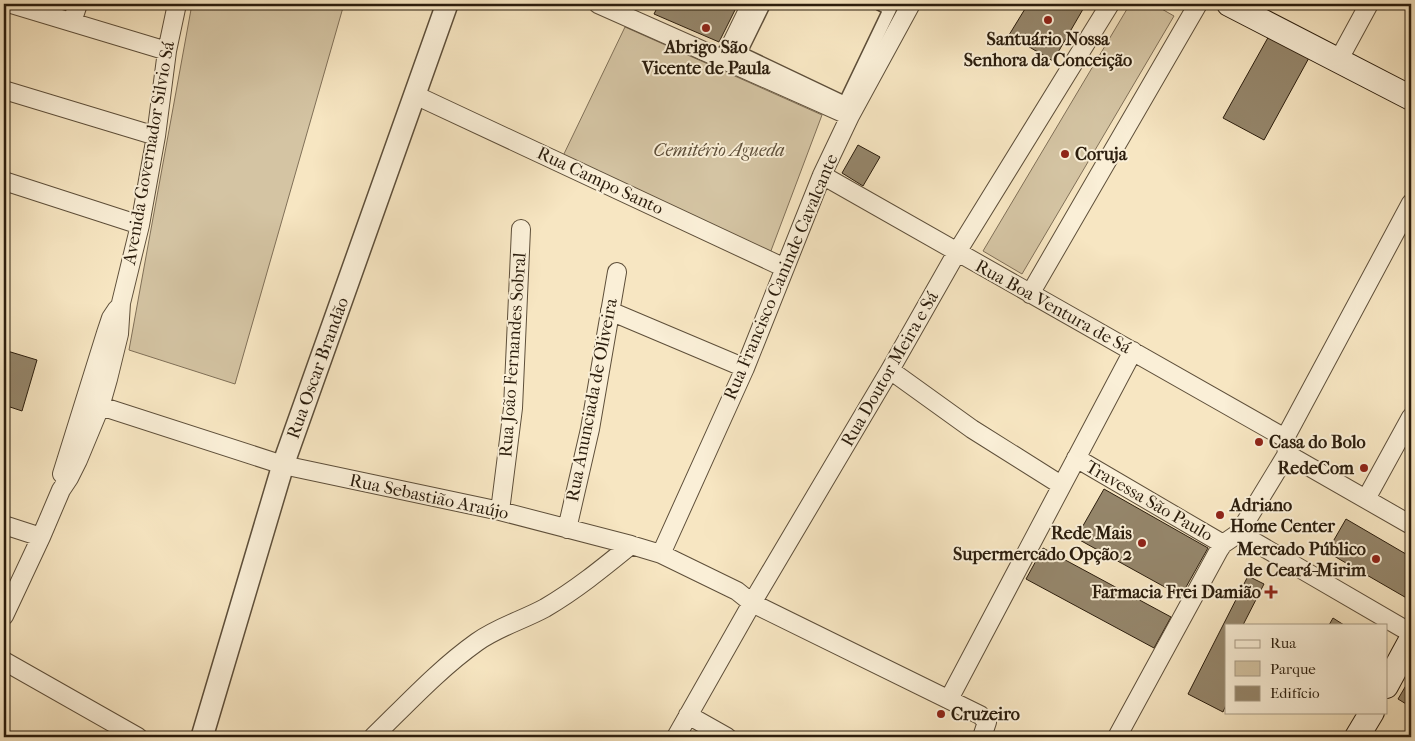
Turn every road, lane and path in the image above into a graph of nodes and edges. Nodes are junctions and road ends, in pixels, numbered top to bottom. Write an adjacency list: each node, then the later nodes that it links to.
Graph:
1 (10, 4): 15 (street)
2 (78, 4): 15 (street)
3 (177, 4): 16 (street, Avenida Governador Silvio Sá)
4 (447, 4): 21 (street, Rua Oscar Brandão)
5 (598, 4): 18 (street)
6 (751, 4): 18 (street)
7 (764, 4): 8 (street)
8 (880, 4)
9 (1110, 4): 30 (street, Rua Doutor Meira e Sá)
10 (1198, 4): 33 (street)
11 (1229, 4): 17 (main road)
12 (1262, 4): 17 (main road)
13 (1369, 4): 17 (street)
14 (906, 5): 23 (street, Rua Francisco Caninde Cavalcante)
15 (72, 22): 16 (street)
16 (167, 51): 24 (street, Avenida Governador Silvio Sá)
17 (1342, 54): 19 (main road); 22 (main road)
18 (724, 59): 23 (street)
19 (1411, 82)
20 (4, 90): 24 (street)
21 (415, 95): 31 (street, Rua Campo Santo); 42 (street, Rua Oscar Brandão)
22 (1411, 98)
23 (850, 116): 25 (street, Rua Francisco Caninde Cavalcante)
24 (156, 136): 28 (street, Avenida Governador Silvio Sá)
25 (822, 175): 30 (street, Rua Boa Ventura de Sá); 31 (street, Rua Francisco Caninde Cavalcante)
26 (4, 181): 28 (street)
27 (1411, 204): 40 (street)
28 (140, 225): 38 (street, Avenida Governador Silvio Sá)
29 (521, 229): 45 (street, Rua João Fernandes Sobral)
30 (957, 252): 33 (street, Rua Boa Ventura de Sá); 37 (street, Rua Doutor Meira e Sá)
31 (785, 268): 36 (street, Rua Francisco Caninde Cavalcante)
32 (617, 272): 34 (street, Rua Anunciada de Oliveira)
33 (1030, 294): 35 (street, Rua Boa Ventura de Sá)
34 (610, 311): 36 (street); 48 (street, Rua Anunciada de Oliveira)
35 (1133, 351): 40 (street, Rua Boa Ventura de Sá); 41 (street)
36 (745, 368): 53 (street, Rua Francisco Caninde Cavalcante)
37 (890, 370): 43 (street); 54 (street, Rua Doutor Meira e Sá)
38 (92, 404): 42 (street, Rua Sebastião Araújo); 50 (street, Avenida Governador Silvio Sá)
39 (1411, 417): 44 (street)
40 (1286, 446): 44 (street, Rua Boa Ventura de Sá); 49 (street)
41 (1076, 458): 43 (street); 51 (street, Travessa São Paulo)
42 (284, 465): 45 (street, Rua Sebastião Araújo); 65 (street, Rua Oscar Brandão)
43 (1061, 485): 60 (street)
44 (1366, 499): 47 (street, Rua Boa Ventura de Sá)
45 (500, 511): 48 (street, Rua Sebastião Araújo)
46 (4, 525): 50 (street)
47 (1411, 526)
48 (567, 529): 52 (street, Rua Sebastião Araújo)
49 (1239, 533): 51 (street); 56 (street)
50 (41, 537): 55 (street, Avenida Governador Silvio Sá)
51 (1223, 544): 69 (street)
52 (632, 545): 53 (street, Rua Sebastião Araújo); 66 (street)
53 (661, 554): 54 (street, Rua Sebastião Araújo)
54 (752, 603): 60 (street, Rua Sebastião Araújo); 62 (street, Rua Doutor Meira e Sá)
55 (4, 616)
56 (1411, 633)
57 (1411, 640): 59 (main road)
58 (4, 661): 64 (street)
59 (1388, 682)
60 (949, 700): 63 (street, Rua Sebastião Araújo)
61 (1371, 714): 70 (main road)
62 (688, 715): 67 (street, Rua Doutor Meira e Sá); 68 (street)
63 (984, 729)
64 (138, 737)
65 (202, 737)
66 (373, 737)
67 (676, 737)
68 (727, 737)
69 (1117, 737)
70 (1357, 737)

